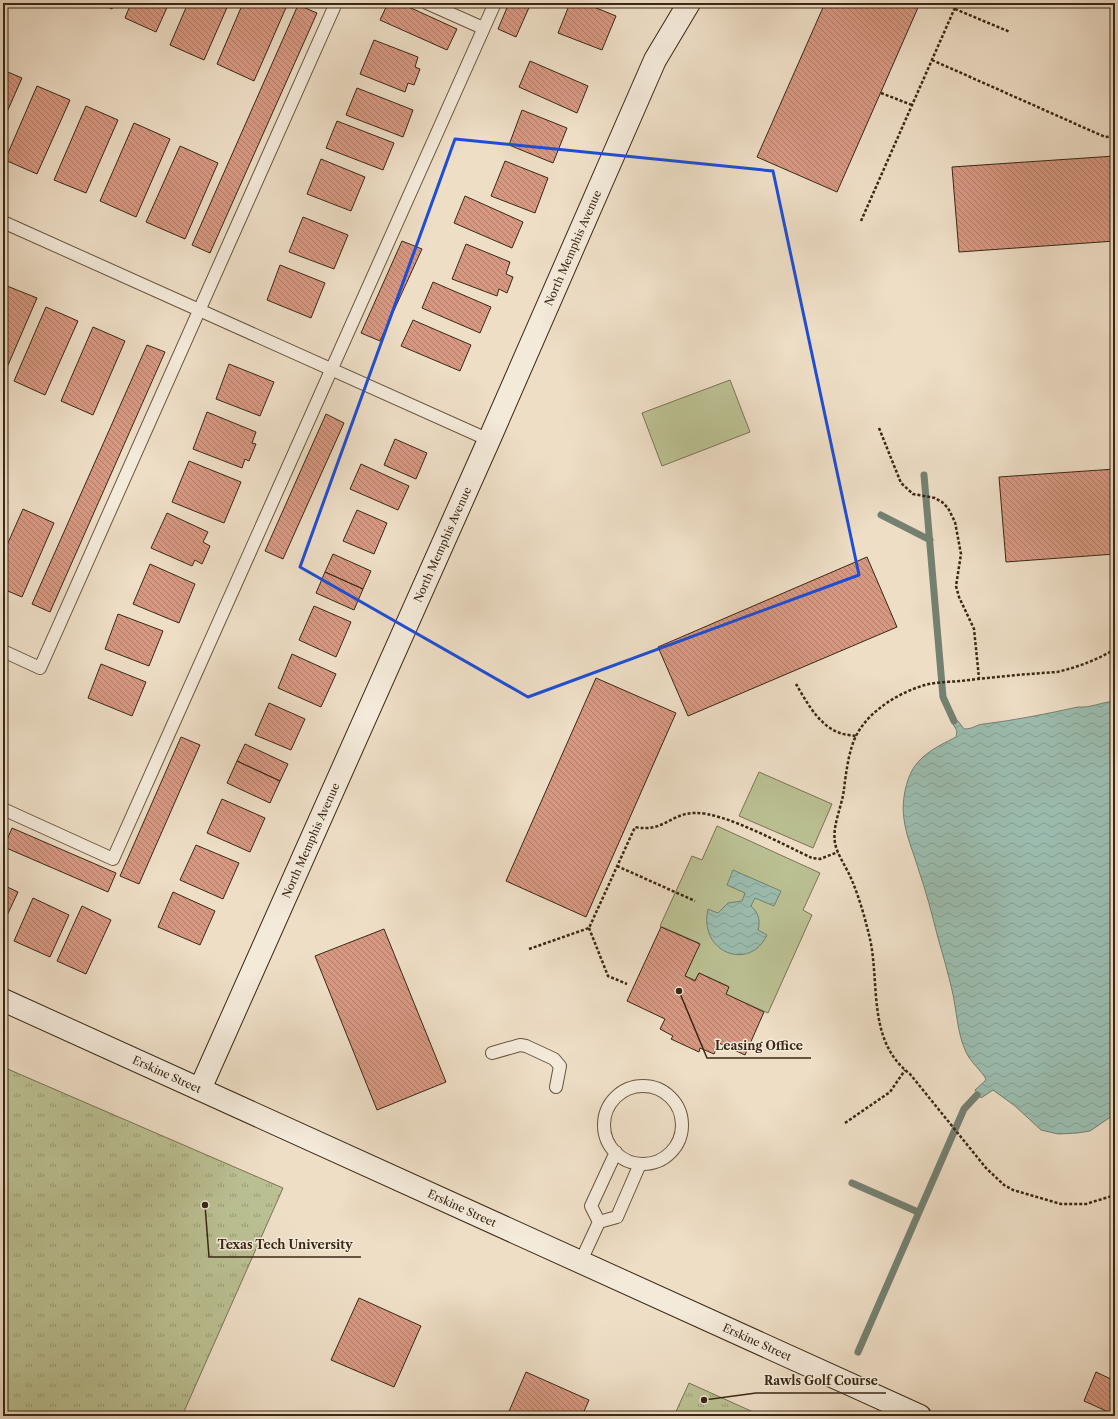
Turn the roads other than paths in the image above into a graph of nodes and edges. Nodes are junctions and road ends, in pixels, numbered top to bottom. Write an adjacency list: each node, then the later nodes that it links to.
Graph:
1 (336, 3): 7 (lane)
2 (426, 3): 5 (lane)
3 (495, 3): 5 (lane)
4 (689, 3): 9 (street, North Memphis Avenue)
5 (483, 28): 8 (lane)
6 (3, 222): 7 (lane)
7 (199, 310): 8 (lane); 10 (lane)
8 (332, 369): 9 (lane); 11 (lane)
9 (489, 440): 15 (street, North Memphis Avenue)
10 (3, 651)
11 (3, 809)
12 (3, 1000): 15 (street, Erskine Street)
13 (492, 1053): 14 (lane)
14 (556, 1087)
15 (200, 1089): 19 (street, Erskine Street)
16 (616, 1152): 17 (lane); 17 (lane); 18 (lane)
17 (640, 1164): 18 (lane)
18 (600, 1222): 19 (lane)
19 (580, 1263): 20 (street, Erskine Street)
20 (920, 1416)

